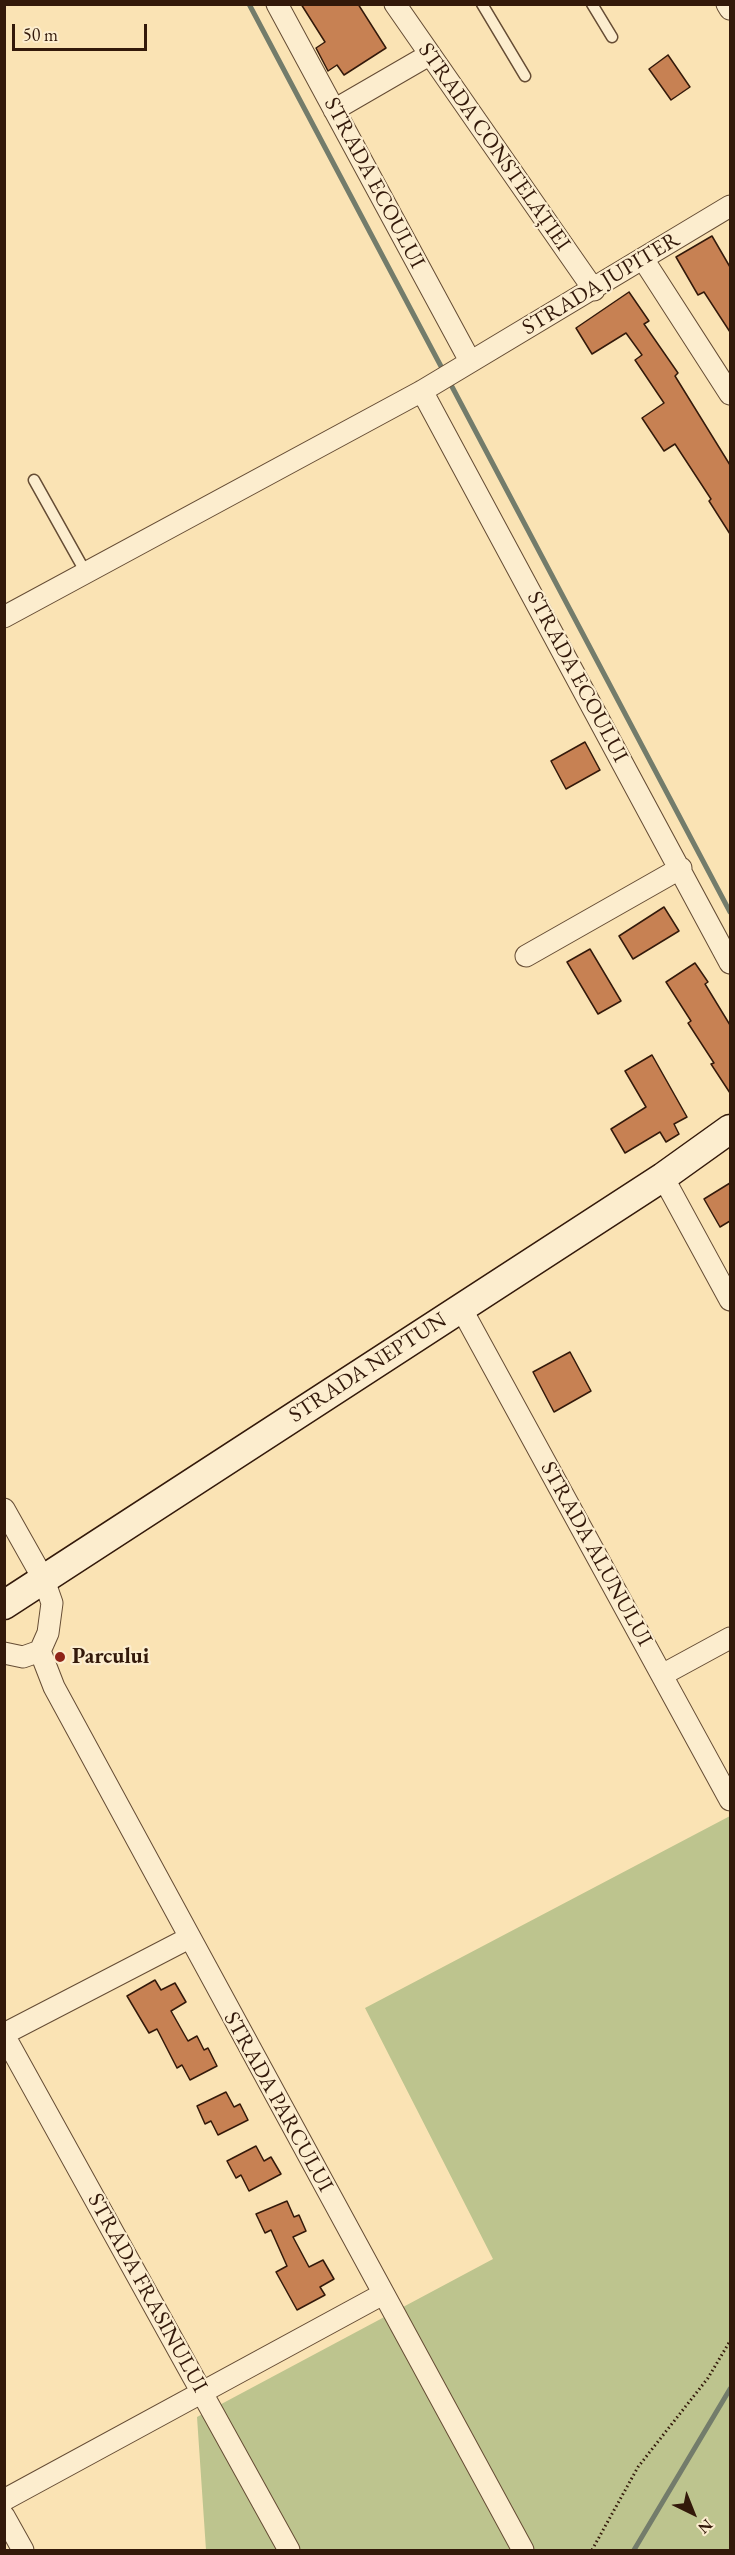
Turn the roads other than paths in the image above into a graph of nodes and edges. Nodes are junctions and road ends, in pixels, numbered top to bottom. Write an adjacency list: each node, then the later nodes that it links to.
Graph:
1 (277, 4): 10 (street, STRADA ECOULUI)
2 (395, 4): 8 (street, STRADA CONSTELAȚIEI)
3 (482, 4): 9 (lane)
4 (592, 4): 7 (lane)
5 (727, 4): 6 (street)
6 (730, 9)
7 (612, 37)
8 (429, 55): 10 (street); 13 (street, STRADA CONSTELAȚIEI)
9 (525, 76)
10 (334, 110): 14 (street, STRADA ECOULUI)
11 (730, 206): 12 (street, STRADA JUPITER)
12 (643, 259): 13 (street, STRADA JUPITER); 16 (street)
13 (594, 290): 14 (street, STRADA JUPITER)
14 (470, 361): 15 (street, STRADA JUPITER)
15 (422, 391): 18 (street, STRADA JUPITER); 20 (street, STRADA ECOULUI)
16 (730, 394)
17 (34, 480): 18 (lane)
18 (86, 573): 19 (street, STRADA JUPITER)
19 (4, 617)
20 (681, 868): 21 (street); 22 (street, STRADA ECOULUI)
21 (526, 956)
22 (730, 963)
23 (730, 1128): 24 (street, STRADA NEPTUN)
24 (663, 1177): 25 (street); 26 (street, STRADA NEPTUN)
25 (730, 1300)
26 (460, 1308): 28 (street, STRADA NEPTUN); 33 (street, STRADA ALUNULUI)
27 (4, 1509): 28 (street)
28 (44, 1580): 29 (street, STRADA NEPTUN); 31 (street)
29 (4, 1605)
30 (730, 1638): 33 (street)
31 (40, 1651): 32 (street); 35 (street, STRADA PARCULUI)
32 (4, 1653)
33 (662, 1675): 34 (street, STRADA ALUNULUI)
34 (730, 1800)
35 (189, 1938): 36 (street); 37 (street, STRADA PARCULUI)
36 (4, 2035): 38 (street, STRADA FRASINULUI)
37 (383, 2294): 38 (street); 43 (street, STRADA PARCULUI)
38 (202, 2393): 39 (street); 42 (street, STRADA FRASINULUI)
39 (4, 2500)
40 (4, 2516): 41 (street)
41 (23, 2550)
42 (289, 2550)
43 (523, 2550)

